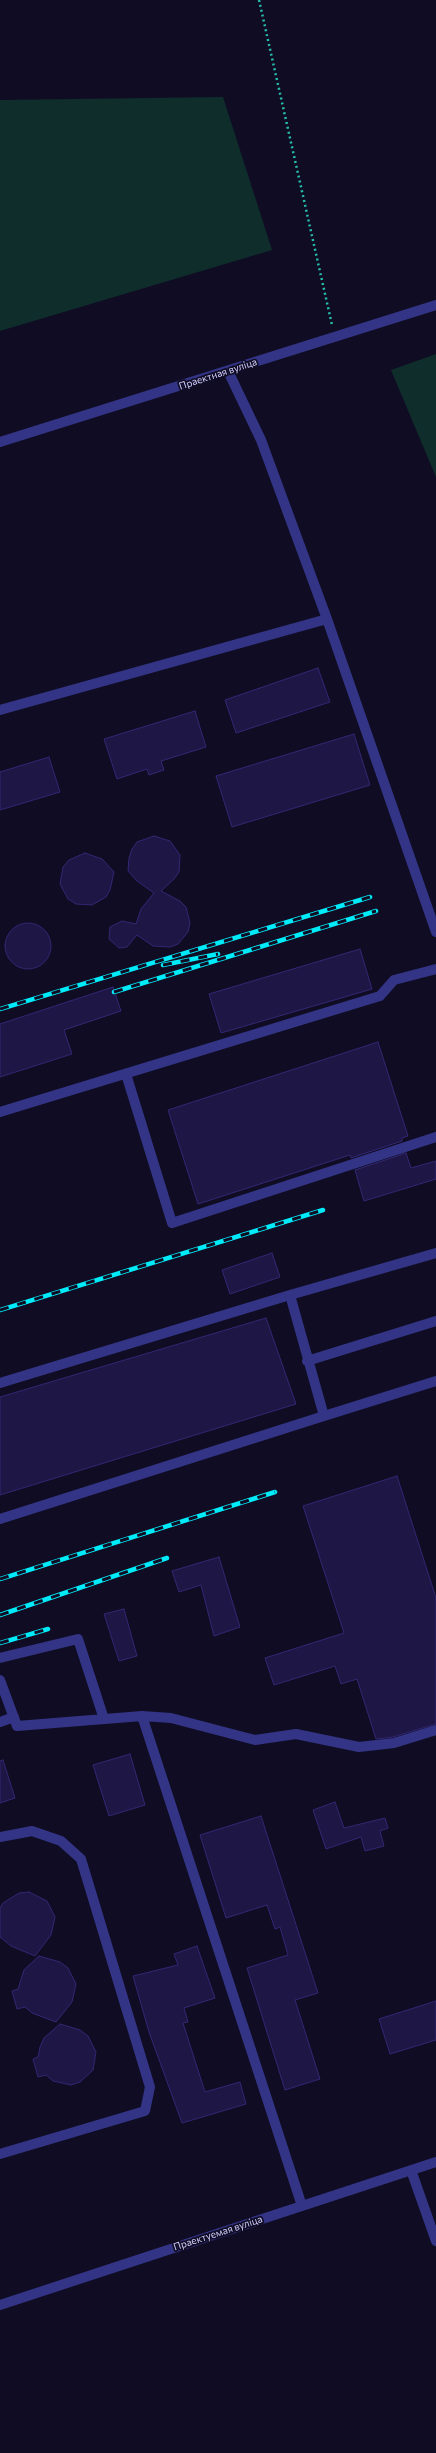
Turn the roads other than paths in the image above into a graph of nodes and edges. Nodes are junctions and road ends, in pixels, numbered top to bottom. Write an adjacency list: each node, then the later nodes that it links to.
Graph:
1 (436, 305): 2 (street, Праектная вуліца)
2 (228, 372): 4 (street, Праектная вуліца); 6 (street)
3 (0, 433): 4 (street)
4 (16, 437): 5 (street, Праектная вуліца)
5 (0, 442)
6 (327, 619): 7 (street); 8 (street)
7 (0, 710)
8 (436, 932)
9 (436, 970): 10 (street)
10 (126, 1074): 11 (street); 12 (street)
11 (0, 1112)
12 (436, 1137)
13 (436, 1253): 14 (street)
14 (290, 1295): 16 (street); 18 (street)
15 (436, 1322): 16 (street)
16 (307, 1361): 19 (street)
17 (436, 1381): 19 (street)
18 (0, 1383)
19 (324, 1416): 20 (street)
20 (0, 1519)
21 (0, 1658): 25 (street)
22 (0, 1680): 24 (street)
23 (142, 1716): 25 (street); 27 (street); 32 (street)
24 (14, 1717): 25 (street); 26 (street)
25 (104, 1719)
26 (0, 1722)
27 (436, 1730)
28 (0, 1837): 29 (street)
29 (0, 2154)
30 (436, 2162): 31 (street, Праектуемая вуліца)
31 (411, 2170): 32 (street, Праектуемая вуліца); 33 (street)
32 (302, 2206): 34 (street, Праектуемая вуліца)
33 (436, 2241)
34 (0, 2305)

